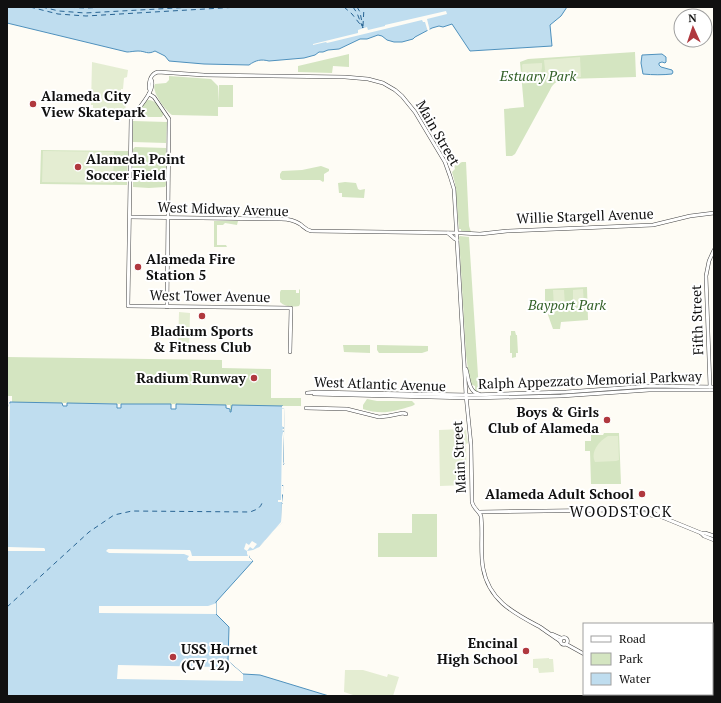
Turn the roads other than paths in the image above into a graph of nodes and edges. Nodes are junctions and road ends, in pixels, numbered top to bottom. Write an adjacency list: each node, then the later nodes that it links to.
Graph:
1 (149, 94): 3 (street); 4 (street); 6 (street, Main Street)
2 (714, 213): 6 (street, Willie Stargell Avenue)
3 (130, 217): 4 (street, West Midway Avenue); 9 (street, West Tower Avenue)
4 (168, 218): 5 (street, West Midway Avenue); 9 (street)
5 (448, 233): 6 (street, West Midway Avenue); 7 (street)
6 (457, 233): 7 (street, Main Street)
7 (457, 240): 11 (street, Main Street)
8 (714, 250): 12 (street, Fifth Street)
9 (167, 307): 10 (street, West Tower Avenue)
10 (290, 352)
11 (465, 365): 13 (street); 14 (street, Main Street)
12 (712, 388): 13 (street, Ralph Appezzato Memorial Parkway); 14 (street, Ralph Appezzato Memorial Parkway)
13 (507, 394): 14 (street, Ralph Appezzato Memorial Parkway)
14 (467, 396): 14 (street, West Atlantic Avenue); 17 (street, Main Street)
15 (306, 408): 16 (street, West Atlantic Avenue)
16 (406, 414)
17 (479, 512): 18 (street); 21 (street, Main Street)
18 (701, 533): 19 (street); 20 (street)
19 (714, 536)
20 (714, 540)
21 (561, 640): 22 (street); 22 (street)
22 (567, 643): 23 (street)
23 (583, 653)

